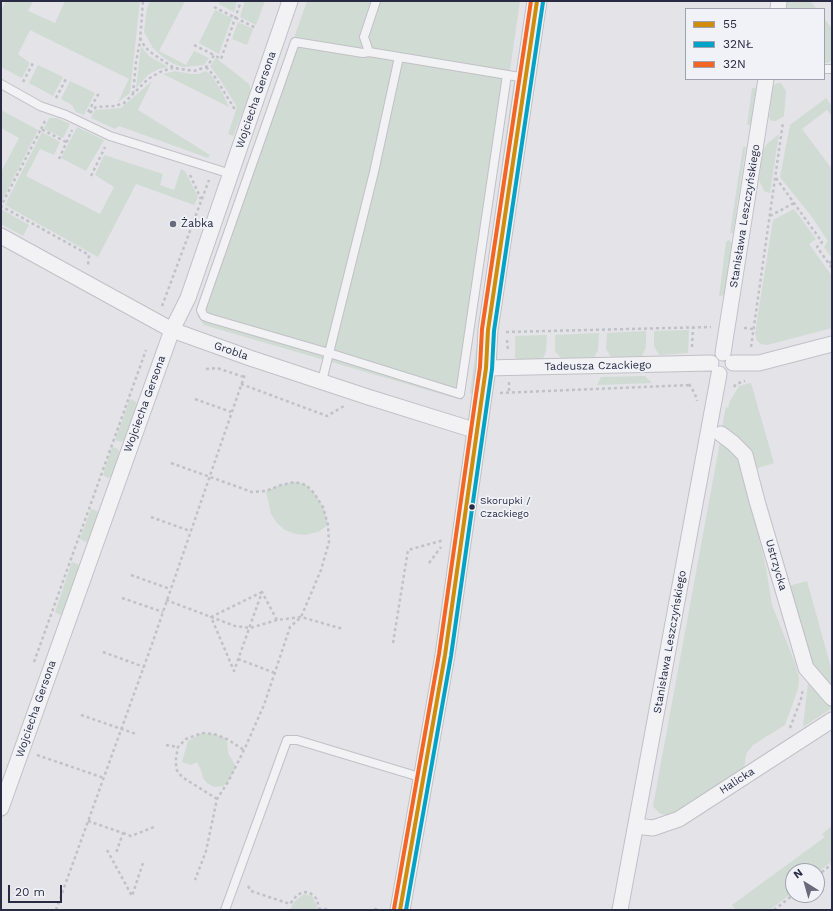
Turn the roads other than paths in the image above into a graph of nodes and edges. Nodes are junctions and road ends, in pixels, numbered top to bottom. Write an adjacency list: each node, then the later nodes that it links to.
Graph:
1 (290, 1): 10 (street, Wojciecha Gersona)
2 (376, 1): 4 (lane)
3 (537, 1): 7 (street)
4 (369, 52): 5 (lane); 14 (lane)
5 (399, 57): 6 (lane); 14 (lane)
6 (507, 75): 7 (lane); 14 (lane)
7 (526, 78): 16 (street)
8 (766, 80): 15 (street, Stanisława Leszczyńskiego)
9 (1, 84): 10 (lane)
10 (232, 174): 12 (street, Wojciecha Gersona)
11 (1, 236): 12 (street, Grobla)
12 (172, 330): 18 (street, Grobla); 24 (street, Wojciecha Gersona)
13 (832, 344): 15 (street)
14 (329, 353): 18 (lane)
15 (728, 358): 17 (street); 17 (street)
16 (486, 368): 17 (street, Tadeusza Czackiego); 19 (street)
17 (715, 369): 25 (street, Stanisława Leszczyńskiego)
18 (322, 381): 19 (street, Grobla)
19 (477, 431): 23 (street)
20 (721, 434): 21 (street, Ustrzycka)
21 (832, 698)
22 (832, 720): 25 (street, Halicka)
23 (422, 778): 26 (lane); 27 (street)
24 (1, 808)
25 (636, 826): 28 (street, Stanisława Leszczyńskiego)
26 (225, 910)
27 (400, 910)
28 (620, 910)

